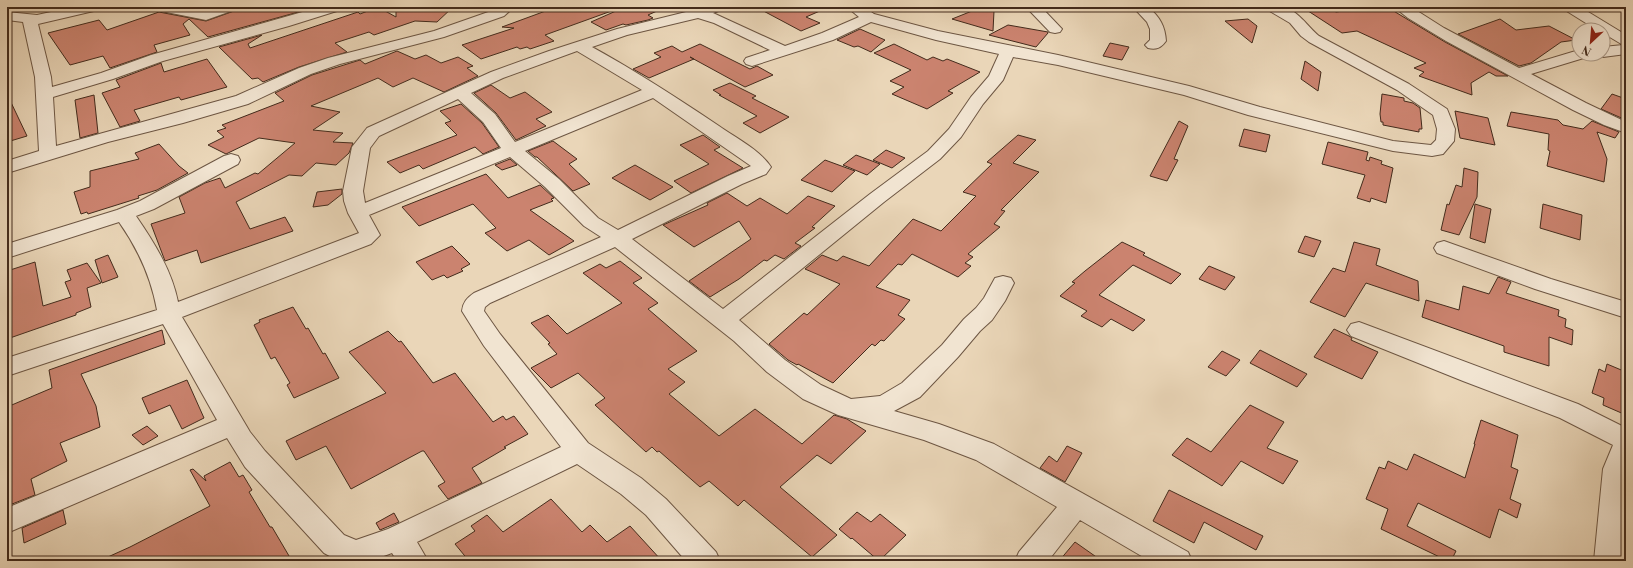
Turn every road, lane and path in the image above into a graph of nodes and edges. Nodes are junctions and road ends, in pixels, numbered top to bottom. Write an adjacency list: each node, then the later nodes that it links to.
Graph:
1 (93, 7): 16 (street)
2 (160, 7): 3 (street)
3 (229, 7)
4 (335, 7): 32 (street)
5 (507, 7): 35 (street)
6 (677, 7): 13 (street)
7 (854, 7): 15 (street)
8 (1033, 7): 17 (street)
9 (1140, 7): 19 (street)
10 (1274, 7): 23 (street)
11 (1406, 7): 29 (street)
12 (1570, 7): 18 (street)
13 (708, 10): 20 (street); 22 (street)
14 (7, 16): 16 (street)
15 (869, 17): 22 (street); 23 (street)
16 (30, 21): 32 (street)
17 (1055, 29)
18 (1626, 41)
19 (1153, 45)
20 (579, 46): 30 (street); 31 (street)
21 (1626, 49): 24 (street)
22 (784, 51): 27 (street)
23 (1008, 51): 46 (street)
24 (1611, 51)
25 (1626, 56): 28 (street)
26 (1571, 57): 29 (street)
27 (752, 61)
28 (1626, 64)
29 (1518, 73): 33 (street)
30 (655, 91): 34 (street); 40 (street)
31 (459, 92): 34 (street); 38 (street)
32 (46, 94): 35 (street)
33 (1626, 128)
34 (512, 150): 38 (street); 40 (street)
35 (48, 155): 37 (street)
36 (231, 160): 39 (street)
37 (7, 167)
38 (358, 213): 45 (street)
39 (124, 214): 42 (street); 45 (street)
40 (617, 238): 46 (street); 53 (street)
41 (1444, 248): 44 (street)
42 (7, 251)
43 (1003, 283): 49 (street)
44 (1626, 310)
45 (169, 314): 48 (street); 50 (street)
46 (723, 321): 49 (street)
47 (1359, 330): 51 (street)
48 (7, 367)
49 (847, 408): 54 (street)
50 (233, 424): 55 (street); 57 (street)
51 (1626, 440)
52 (1626, 449): 62 (street)
53 (579, 451): 56 (street); 59 (street)
54 (1077, 504): 60 (street); 61 (street)
55 (7, 521)
56 (398, 538): 57 (street); 58 (street)
57 (348, 558)
58 (413, 561)
59 (705, 561)
60 (1030, 561)
61 (1177, 561)
62 (1609, 561)

